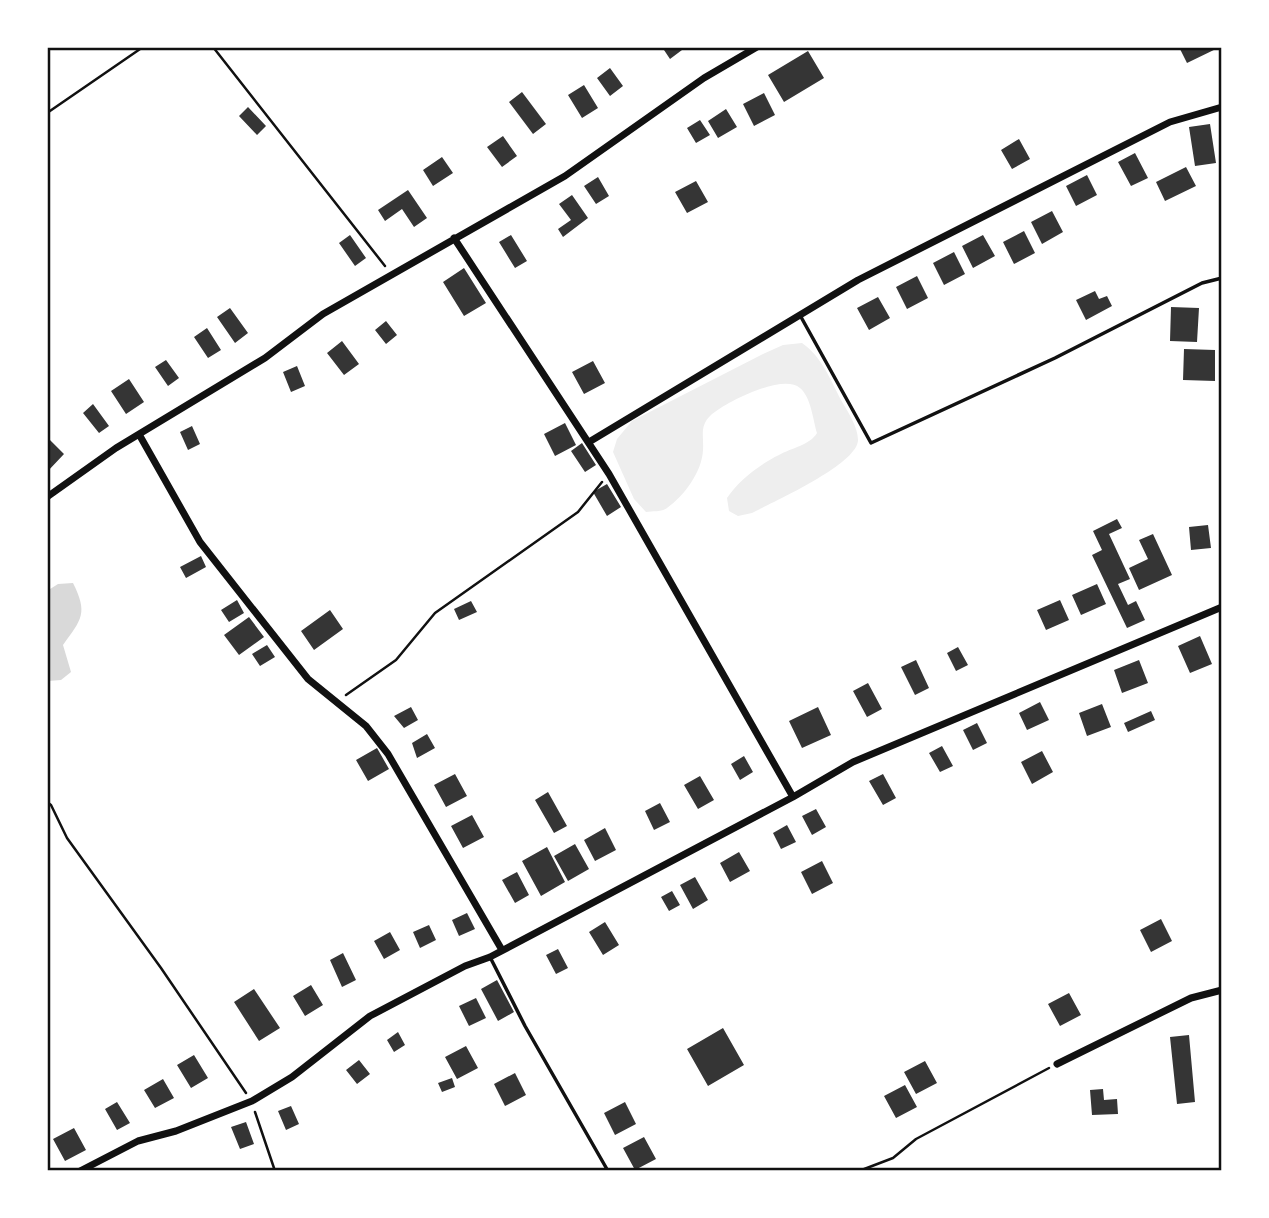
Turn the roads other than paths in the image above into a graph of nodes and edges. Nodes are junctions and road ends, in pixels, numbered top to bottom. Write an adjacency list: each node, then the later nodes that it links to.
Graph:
1 (757, 47): 3 (street)
2 (1222, 107): 5 (street)
3 (454, 238): 6 (street); 7 (street)
4 (1222, 278): 5 (lane)
5 (801, 317): 7 (street)
6 (140, 436): 8 (street); 11 (street)
7 (589, 442): 10 (street)
8 (47, 497)
9 (1222, 607): 10 (street)
10 (793, 797): 11 (street)
11 (502, 950): 12 (street)
12 (490, 957): 15 (street); 16 (lane)
13 (1222, 990): 14 (street)
14 (1057, 1064)
15 (80, 1171)
16 (608, 1171)

